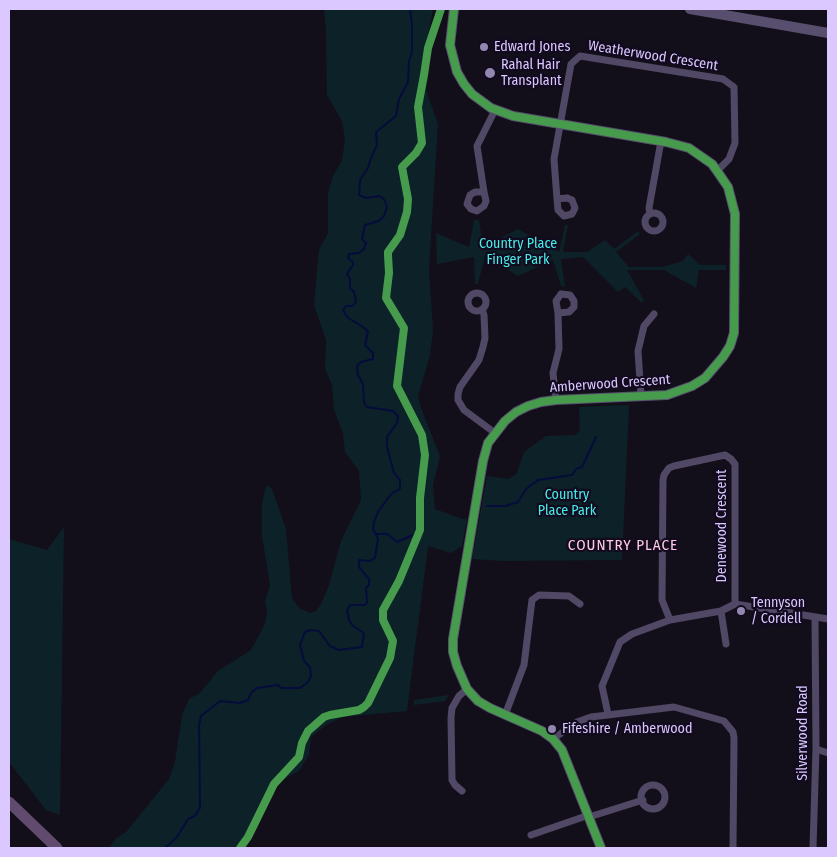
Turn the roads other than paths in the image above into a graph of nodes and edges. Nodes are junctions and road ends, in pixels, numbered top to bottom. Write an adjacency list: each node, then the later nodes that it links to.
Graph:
1 (454, 9): 5 (street, Amberwood Crescent)
2 (690, 9): 3 (street)
3 (722, 11): 4 (street)
4 (828, 33)
5 (495, 110): 6 (street, Amberwood Crescent); 9 (street)
6 (561, 125): 7 (street, Amberwood Crescent); 8 (street, Weatherwood Crescent); 10 (street)
7 (661, 141): 8 (street, Amberwood Crescent); 11 (street)
8 (717, 170): 15 (street, Amberwood Crescent)
9 (484, 192)
10 (557, 199)
11 (650, 214)
12 (482, 310): 17 (street)
13 (558, 313): 16 (street)
14 (654, 314): 15 (street)
15 (641, 396): 16 (street, Amberwood Crescent)
16 (556, 400): 17 (street, Amberwood Crescent)
17 (495, 433): 25 (street, Amberwood Crescent)
18 (580, 604): 27 (street)
19 (735, 604): 20 (street); 21 (street); 22 (street, Denewood Crescent)
20 (721, 611): 22 (street); 24 (street)
21 (815, 617): 23 (street); 29 (street, Silverwood Road)
22 (670, 620): 26 (street)
23 (828, 620)
24 (726, 644)
25 (467, 689): 27 (street, Amberwood Crescent); 31 (street)
26 (608, 714): 28 (street); 38 (street)
27 (505, 715): 28 (street, Amberwood Crescent)
28 (554, 739): 34 (street)
29 (816, 750): 30 (street); 39 (street, Silverwood Road)
30 (828, 753)
31 (462, 792)
32 (643, 800): 34 (street)
33 (9, 802): 36 (main road)
34 (589, 816): 35 (street); 37 (street)
35 (531, 835)
36 (57, 848)
37 (601, 848)
38 (733, 848)
39 (813, 848)

